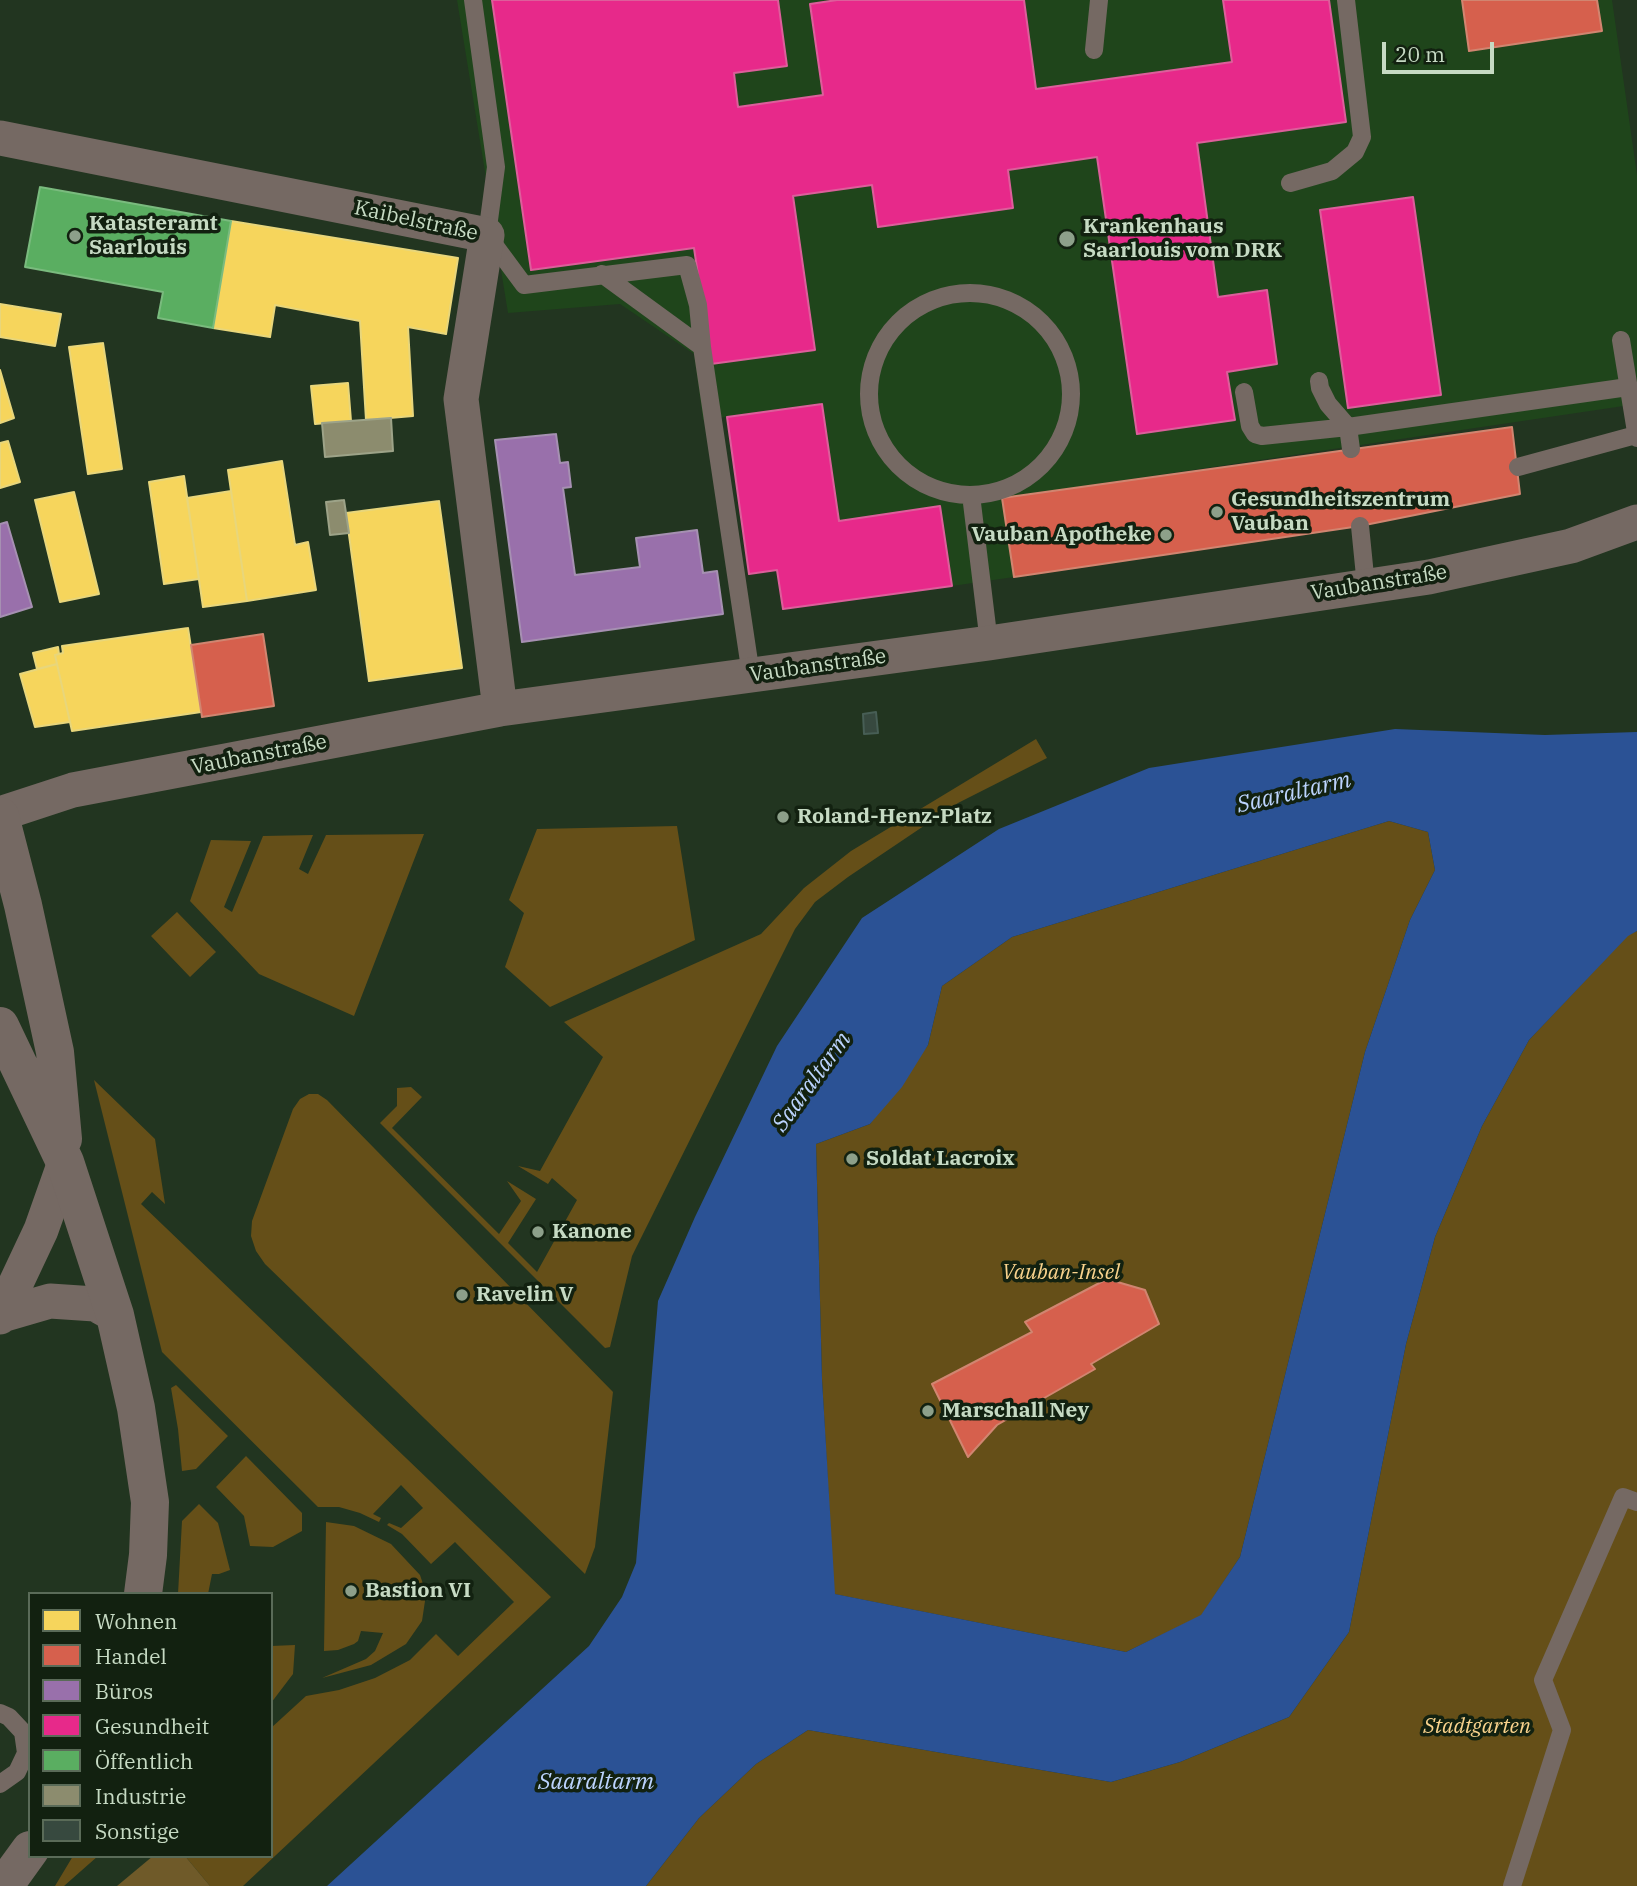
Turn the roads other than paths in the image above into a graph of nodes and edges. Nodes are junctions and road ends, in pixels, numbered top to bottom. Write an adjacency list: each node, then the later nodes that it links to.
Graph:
1 (473, 0): 7 (lane)
2 (1099, 0): 4 (lane)
3 (1346, 0): 6 (lane)
4 (1094, 50)
5 (0, 138): 7 (street, Kaibelstraße)
6 (1290, 183)
7 (487, 235): 8 (lane); 24 (street, Kaibelstraße)
8 (602, 274): 10 (lane); 10 (lane)
9 (1621, 340): 12 (lane)
10 (702, 346): 23 (lane)
11 (1319, 382): 14 (lane)
12 (1629, 387): 14 (lane); 15 (lane)
13 (1244, 392): 14 (lane)
14 (1348, 427): 16 (lane)
15 (1637, 436): 17 (lane)
16 (1350, 449)
17 (1518, 467)
18 (971, 495): 18 (lane); 22 (lane)
19 (1637, 522): 21 (street, Vaubanstraße)
20 (1360, 526): 21 (lane)
21 (1366, 586): 22 (street, Vaubanstraße)
22 (989, 643): 23 (street, Vaubanstraße)
23 (751, 675): 24 (street, Vaubanstraße)
24 (500, 709): 25 (street, Vaubanstraße)
25 (0, 815): 27 (street)
26 (0, 1026): 27 (street)
27 (65, 1162): 28 (street); 29 (street)
28 (116, 1315): 29 (street); 31 (street)
29 (1, 1316)
30 (1630, 1499): 36 (lane)
31 (143, 1592)
32 (0, 1713): 33 (lane)
33 (0, 1784)
34 (28, 1853): 35 (street)
35 (4, 1886)
36 (1512, 1886)

